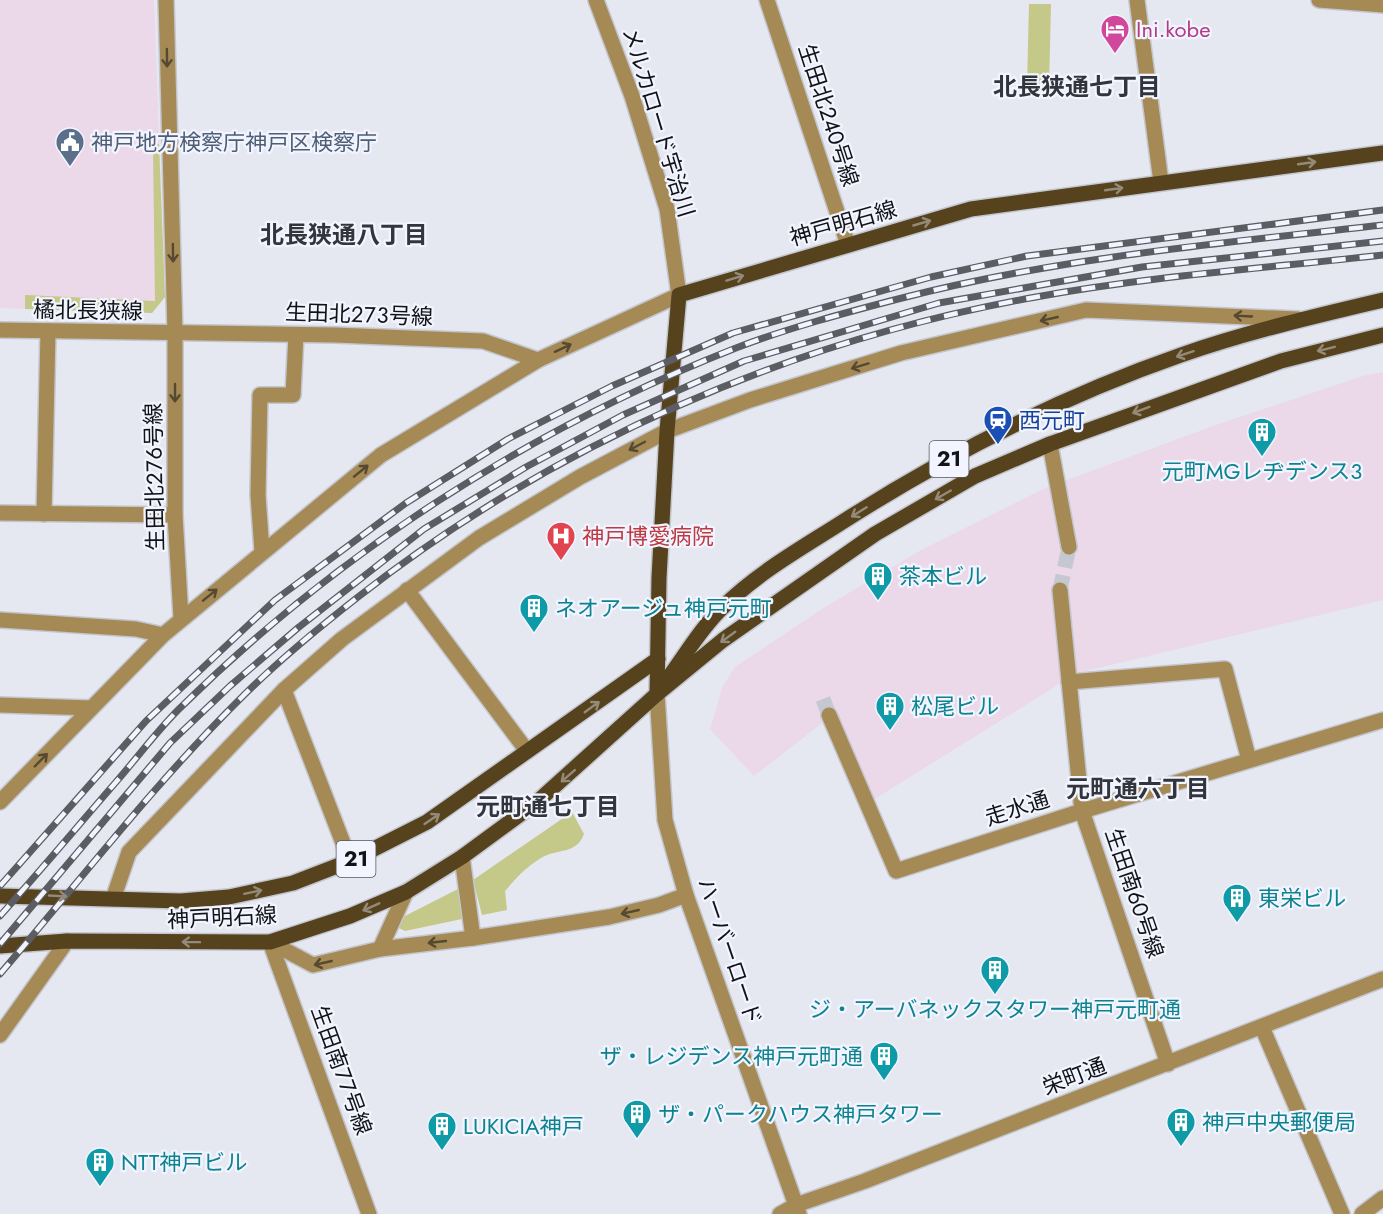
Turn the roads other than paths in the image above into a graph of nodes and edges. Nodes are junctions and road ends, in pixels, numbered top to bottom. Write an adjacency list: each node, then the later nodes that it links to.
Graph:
1 (166, 0): 15 (street, 生田北２７６号線, one-way to 15)
2 (596, 0): 10 (street, メルカロード宇治川)
3 (767, 0): 9 (street, 生田北２４０号線)
4 (1137, 0): 8 (street)
5 (1319, 0): 6 (street)
6 (1383, 5)
7 (1383, 153): 8 (main road, 神戸明石線, one-way to 7)
8 (1161, 182): 9 (main road, 神戸明石線, one-way to 8)
9 (848, 244): 10 (main road, 神戸明石線, one-way to 9)
10 (679, 295): 18 (street, one-way to 10); 19 (main road)
11 (1383, 300): 12 (main road, 神戸明石線 / 21)
12 (1301, 319): 19 (street, one-way to 19); 34 (main road, 神戸明石線 / 21, one-way to 34)
13 (0, 330): 14 (street, 橘北長狭線)
14 (48, 332): 15 (street, 橘北長狭線); 22 (street)
15 (175, 334): 16 (street, 生田北２７３号線); 23 (street, 生田北２７６号線, one-way to 23)
16 (296, 334): 18 (street, 生田北２７３号線); 25 (street)
17 (1383, 335): 20 (main road, 神戸明石線 / 21, one-way to 20)
18 (538, 360): 25 (street, one-way to 18)
19 (667, 431): 26 (street, one-way to 26); 31 (main road)
20 (1050, 444): 24 (street); 34 (main road, 神戸明石線 / 21, one-way to 34)
21 (0, 513): 22 (street)
22 (44, 513): 23 (street)
23 (175, 515): 28 (street, 生田北２７６号線)
24 (1069, 547)
25 (262, 552): 28 (street, one-way to 25)
26 (407, 590): 33 (street); 39 (street)
27 (1060, 590): 32 (street, 生田南６０号線)
28 (181, 618): 30 (street)
29 (0, 620): 30 (street)
30 (163, 635): 36 (street)
31 (658, 659): 34 (main road); 39 (main road, 神戸明石線 / 21, one-way to 31)
32 (1069, 682): 40 (street); 42 (street, 生田南６０号線)
33 (284, 690): 44 (street); 48 (street)
34 (657, 694): 43 (main road, 神戸明石線 / 21, one-way to 43); 46 (street, ハーバーロード)
35 (0, 705): 36 (street)
36 (91, 708): 41 (street, one-way to 36)
37 (829, 715): 42 (street, 走水通)
38 (1383, 720): 40 (street, 走水通)
39 (527, 751): 44 (main road, 神戸明石線 / 21, one-way to 39)
40 (1249, 760): 42 (street, 走水通)
41 (0, 802)
42 (1082, 811): 57 (street, 生田南６０号線)
43 (462, 857): 45 (main road, 神戸明石線 / 21); 49 (street)
44 (350, 861): 48 (main road, 神戸明石線 / 21, one-way to 44)
45 (406, 892): 51 (main road, 神戸明石線 / 21, one-way to 51); 53 (street)
46 (686, 895): 49 (street, one-way to 49); 59 (street, ハーバーロード)
47 (0, 896): 48 (main road, 神戸明石線 / 21, one-way to 48)
48 (113, 899)
49 (473, 938): 53 (street, one-way to 53)
50 (67, 941): 51 (main road, 神戸明石線 / 21, one-way to 50); 52 (main road, 神戸明石線 / 21); 56 (street)
51 (270, 942): 53 (street, one-way to 51); 60 (street, 生田南７７号線)
52 (0, 946)
53 (380, 949)
54 (1383, 979): 55 (street, 栄町通)
55 (1262, 1027): 57 (street, 栄町通); 62 (street)
56 (0, 1035)
57 (1168, 1064): 59 (street, 栄町通)
58 (1383, 1198): 63 (street)
59 (797, 1210): 61 (street, 栄町通)
60 (369, 1214)
61 (780, 1214)
62 (1342, 1214)
63 (1362, 1214)

